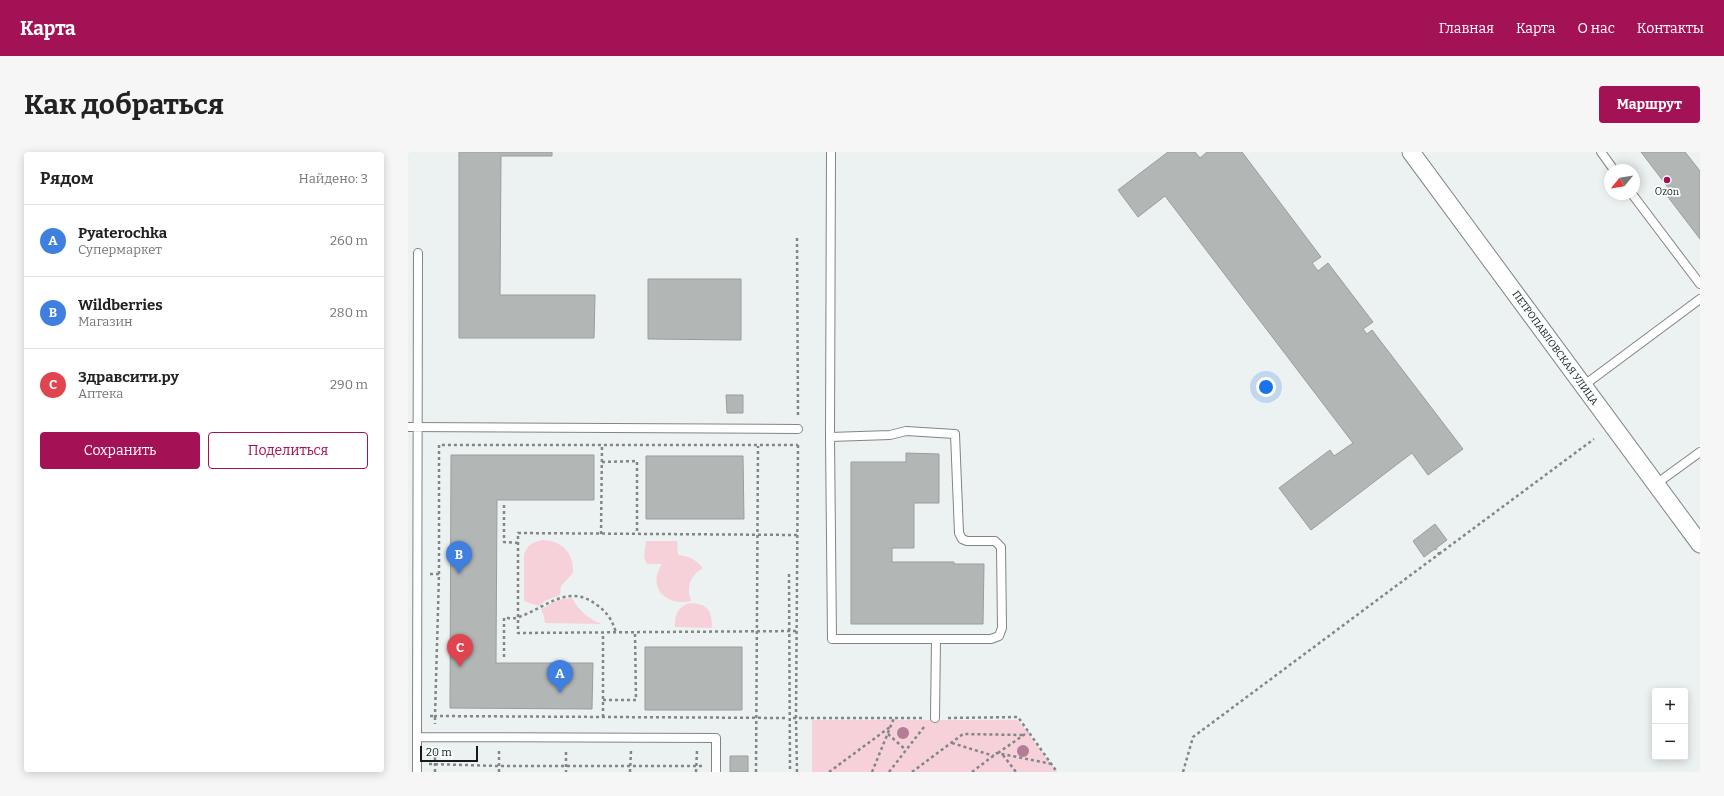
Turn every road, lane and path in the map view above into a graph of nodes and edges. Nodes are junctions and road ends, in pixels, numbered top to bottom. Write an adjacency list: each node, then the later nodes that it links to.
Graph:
1 (831, 152): 14 (lane)
2 (1411, 152): 10 (street, ПЕТРОПАВЛОВСКАЯ УЛИЦА)
3 (1600, 152): 4 (lane)
4 (1609, 164)
5 (1637, 200): 8 (lane)
6 (797, 238): 13 (path)
7 (418, 253): 12 (lane)
8 (1700, 284)
9 (1700, 299): 10 (lane)
10 (1584, 386): 21 (street, ПЕТРОПАВЛОВСКАЯ УЛИЦА)
11 (408, 427): 12 (lane)
12 (417, 427): 13 (lane); 52 (lane)
13 (798, 429): 18 (path)
14 (830, 437): 39 (lane); 39 (lane)
15 (1594, 439): 30 (path)
16 (602, 445): 17 (path); 20 (path); 42 (path)
17 (758, 446): 18 (path); 25 (path)
18 (798, 446): 26 (path)
19 (1700, 452): 21 (lane)
20 (602, 462): 23 (path); 24 (path)
21 (1656, 484): 28 (street, ПЕТРОПАВЛОВСКАЯ УЛИЦА)
22 (504, 505): 27 (path)
23 (602, 534): 24 (path); 27 (path)
24 (637, 534): 25 (path)
25 (757, 534): 26 (path); 38 (path)
26 (797, 534): 34 (path)
27 (518, 543): 32 (path)
28 (1700, 544)
29 (1436, 549): 30 (path)
30 (1439, 554): 71 (path)
31 (789, 574): 33 (path)
32 (518, 618): 35 (path); 36 (path); 40 (path)
33 (789, 632): 34 (path); 38 (path); 63 (path)
34 (796, 632): 64 (path)
35 (603, 633): 36 (path); 41 (path)
36 (616, 633): 37 (path)
37 (635, 633): 38 (path); 41 (path)
38 (757, 633): 46 (path)
39 (936, 639): 45 (lane)
40 (504, 657)
41 (602, 700): 42 (path)
42 (602, 717): 46 (path)
43 (785, 718): 46 (path)
44 (894, 718): 48 (path)
45 (935, 718)
46 (757, 719): 62 (path)
47 (927, 723): 54 (path)
48 (890, 727): 50 (path); 65 (path)
49 (1028, 732): 51 (path)
50 (888, 734): 54 (path); 66 (path)
51 (1024, 735): 53 (path); 55 (path)
52 (417, 737): 58 (lane); 60 (lane)
53 (952, 743): 57 (path); 68 (path)
54 (906, 750): 67 (path)
55 (997, 754): 56 (path); 57 (path)
56 (1003, 755): 59 (path); 70 (path)
57 (994, 756): 69 (path)
58 (417, 763): 60 (path); 61 (lane)
59 (1052, 764)
60 (716, 769)
61 (417, 772)
62 (756, 772)
63 (790, 772)
64 (797, 772)
65 (829, 772)
66 (872, 772)
67 (889, 772)
68 (912, 772)
69 (972, 772)
70 (1016, 772)
71 (1183, 772)

